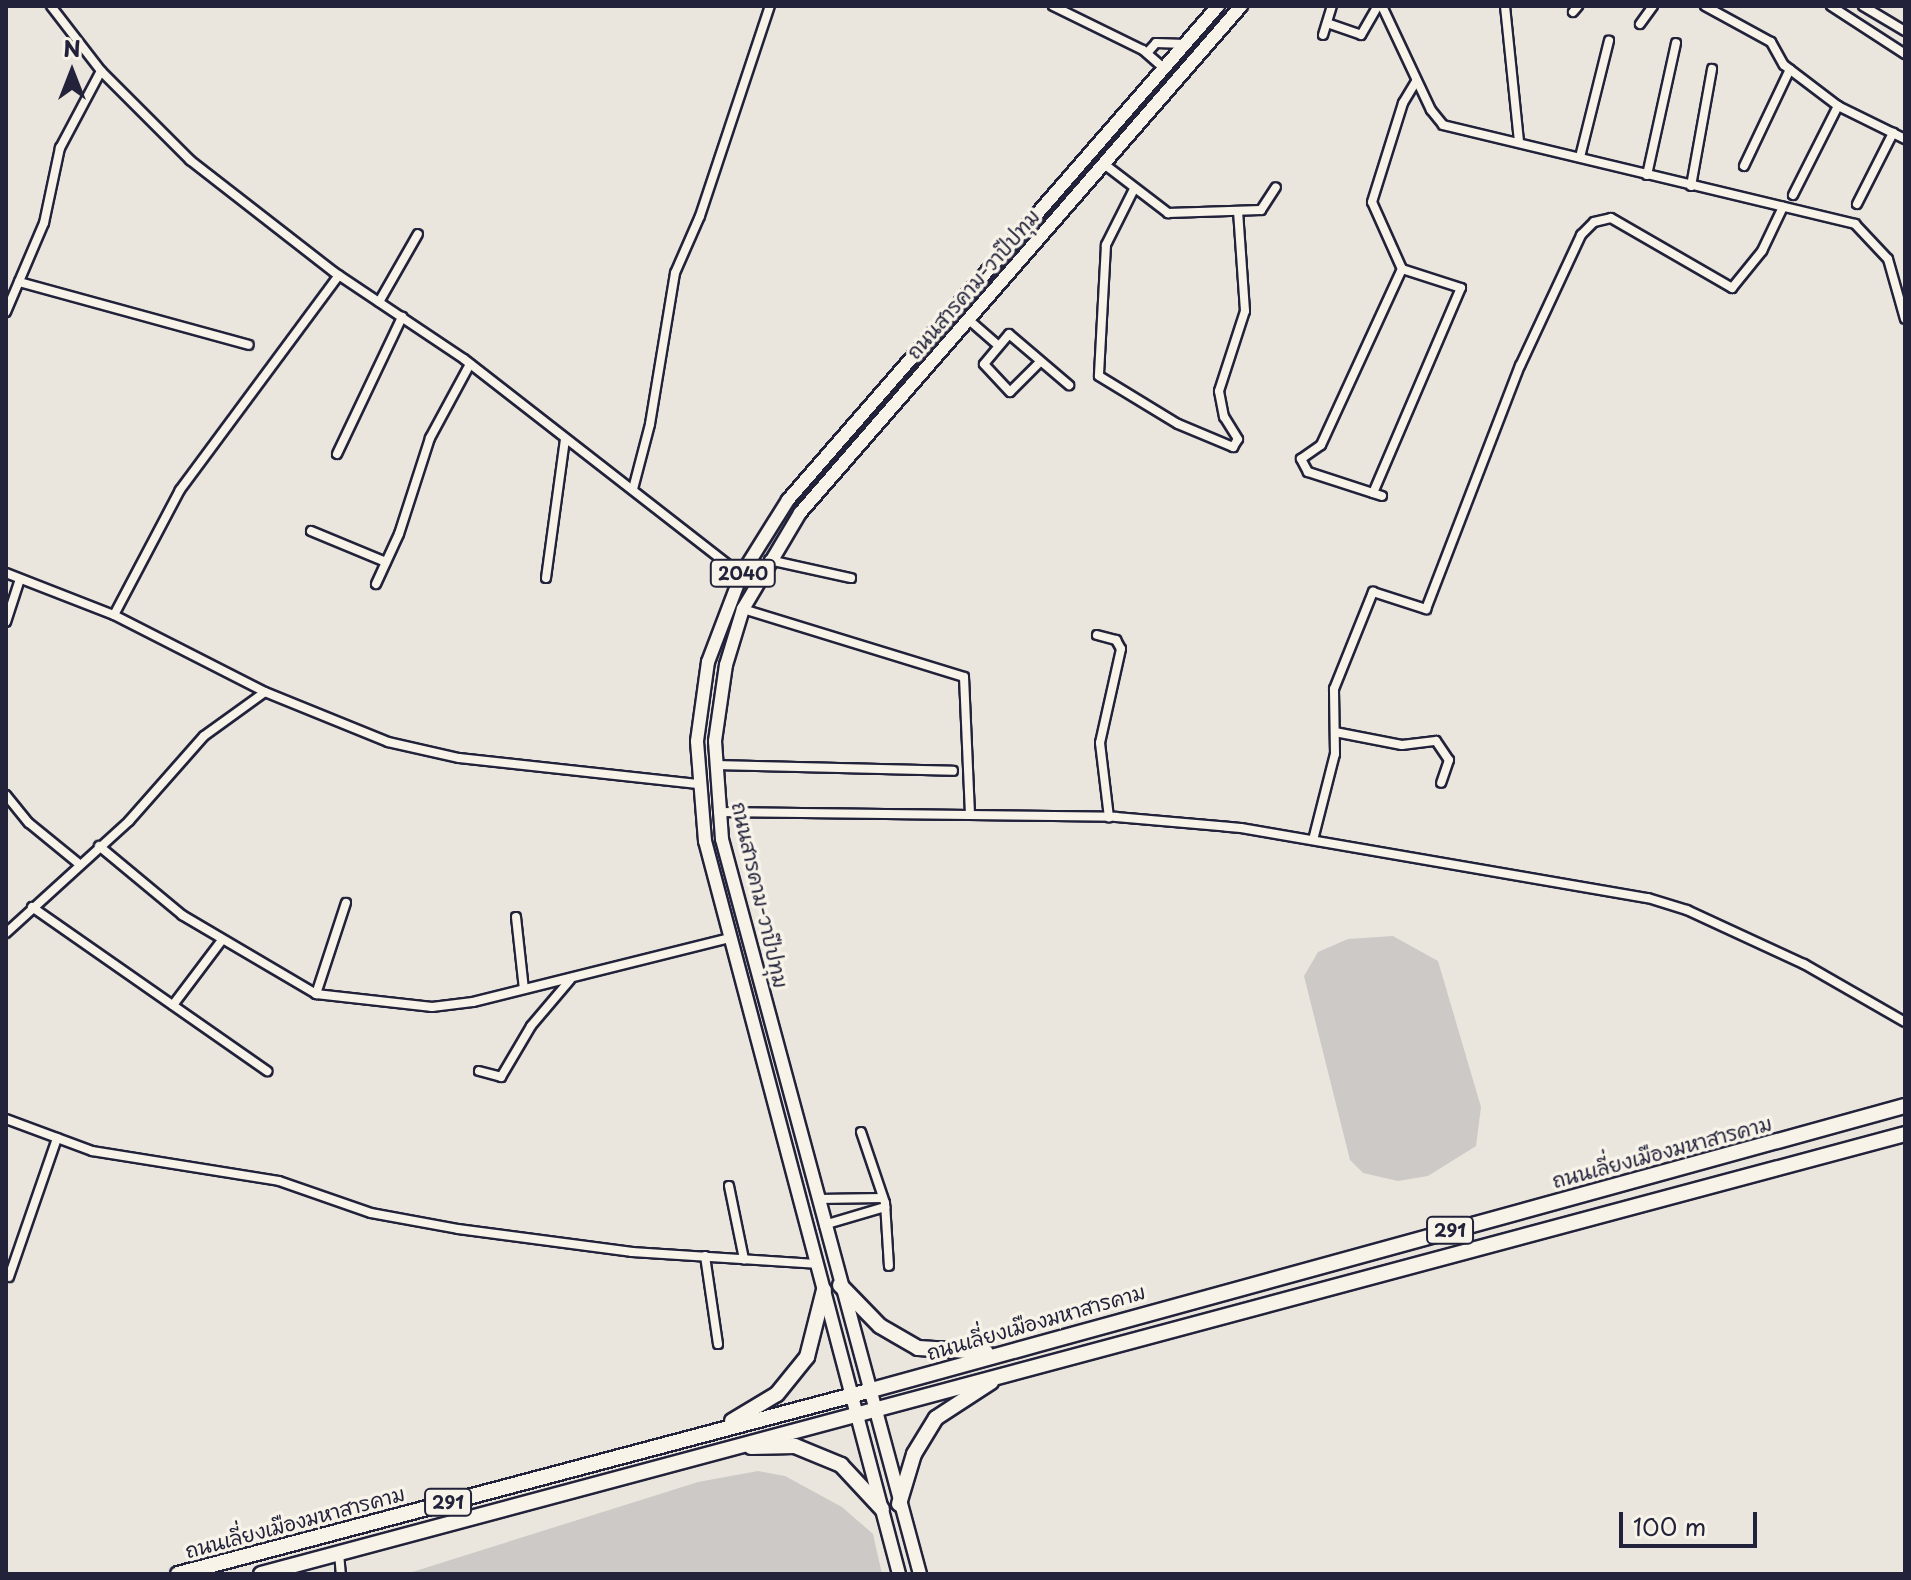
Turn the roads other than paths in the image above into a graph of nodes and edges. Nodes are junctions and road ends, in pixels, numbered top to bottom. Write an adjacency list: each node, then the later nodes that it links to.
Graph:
1 (51, 6): 25 (street)
2 (770, 6): 60 (street)
3 (1053, 6): 20 (street)
4 (1218, 6): 19 (main road, ถนนสารคาม-วาปีปทุม / 2040)
5 (1241, 6): 32 (main road, ถนนสารคาม-วาปีปทุม / 2040)
6 (1332, 6): 13 (street)
7 (1380, 6): 13 (street); 26 (street)
8 (1505, 6): 30 (street)
9 (1653, 6): 14 (street)
10 (1705, 6): 24 (street)
11 (1831, 6): 21 (street)
12 (1863, 6): 15 (street)
13 (1327, 23): 16 (street)
14 (1640, 24)
15 (1905, 31)
16 (1323, 35)
17 (1609, 41): 31 (street)
18 (1676, 43): 34 (street)
19 (1185, 44): 20 (street); 22 (main road, ถนนสารคาม-วาปีปทุม / 2040)
20 (1147, 53): 22 (street)
21 (1905, 54)
22 (1164, 68): 43 (main road, ถนนสารคาม-วาปีปทุม / 2040)
23 (1712, 69): 35 (street)
24 (1790, 69): 27 (street); 33 (street)
25 (101, 71): 46 (street); 47 (street)
26 (1416, 81): 30 (street); 45 (street)
27 (1838, 106): 28 (street); 38 (street)
28 (1893, 133): 29 (street); 39 (street)
29 (1905, 139)
30 (1519, 141): 31 (street)
31 (1580, 157): 34 (street)
32 (1104, 164): 37 (street); 44 (main road, ถนนสารคาม-วาปีปทุม / 2040)
33 (1744, 166)
34 (1647, 175): 35 (street)
35 (1691, 186): 40 (street)
36 (1276, 187): 41 (street)
37 (1134, 189): 41 (street); 41 (street)
38 (1793, 195)
39 (1857, 204)
40 (1783, 207): 51 (street); 75 (street)
41 (1238, 212)
42 (418, 234): 48 (street)
43 (1006, 250): 44 (main road); 65 (main road, ถนนสารคาม-วาปีปทุม / 2040)
44 (1019, 262): 52 (main road, ถนนสารคาม-วาปีปทุม / 2040)
45 (1402, 269): 45 (street)
46 (339, 275): 48 (street); 71 (street)
47 (19, 282): 49 (street); 53 (street)
48 (379, 302): 50 (street)
49 (6, 312)
50 (402, 317): 56 (street); 59 (street)
51 (1905, 319)
52 (969, 320): 54 (street); 62 (main road, ถนนสารคาม-วาปีปทุม / 2040)
53 (249, 345)
54 (998, 345): 55 (street); 55 (street)
55 (1040, 362): 57 (street)
56 (470, 364): 58 (street); 63 (street)
57 (1069, 385)
58 (565, 440): 60 (street); 66 (street)
59 (337, 454)
60 (633, 489): 65 (street)
61 (311, 531): 63 (street)
62 (768, 560): 67 (street); 70 (main road, ถนนสารคาม-วาปีปทุม / 2040)
63 (386, 562): 69 (street)
64 (6, 573): 68 (street)
65 (741, 575): 79 (main road, ถนนสารคาม-วาปีปทุม / 2040)
66 (546, 578)
67 (851, 578)
68 (20, 579): 71 (street); 72 (street)
69 (376, 584)
70 (743, 609): 76 (main road, ถนนสารคาม-วาปีปทุม / 2040); 82 (street)
71 (114, 615): 74 (street)
72 (6, 622)
73 (1097, 635): 83 (street)
74 (265, 692): 79 (street); 85 (street)
75 (1335, 732): 78 (street); 84 (street)
76 (715, 765): 77 (street); 81 (main road, ถนนสารคาม-วาปีปทุม / 2040)
77 (953, 771)
78 (1441, 783)
79 (698, 784): 91 (main road, ถนนสารคาม-วาปีปทุม / 2040)
80 (6, 795): 86 (street)
81 (718, 812): 82 (street); 97 (main road, ถนนสารคาม-วาปีปทุม / 2040)
82 (970, 814): 83 (street)
83 (1109, 817): 84 (street)
84 (1313, 840): 99 (street)
85 (99, 846): 86 (street); 92 (street)
86 (78, 863): 88 (street)
87 (346, 903): 95 (street)
88 (32, 907): 90 (street); 96 (street)
89 (516, 917): 94 (street)
90 (6, 933)
91 (729, 938): 93 (street); 98 (main road, ถนนสารคาม-วาปีปทุม / 2040)
92 (222, 940): 95 (street); 96 (street)
93 (570, 979): 94 (street); 101 (street)
94 (524, 989): 95 (street)
95 (316, 994)
96 (173, 1005): 100 (street)
97 (768, 1016): 98 (main road); 108 (main road, ถนนสารคาม-วาปีปทุม / 2040)
98 (751, 1020): 113 (main road, ถนนสารคาม-วาปีปทุม / 2040)
99 (1905, 1022)
100 (267, 1071)
101 (479, 1071)
102 (1905, 1106): 119 (highway, ถนนเลี่ยงเมืองมหาสารคาม / 291)
103 (6, 1119): 106 (street)
104 (861, 1132): 109 (street)
105 (1905, 1134): 120 (highway, ถนนเลี่ยงเมืองมหาสารคาม / 291)
106 (57, 1138): 111 (street); 115 (street)
107 (729, 1186): 112 (street)
108 (817, 1199): 109 (street); 110 (main road, ถนนสารคาม-วาปีปทุม / 2040)
109 (884, 1202): 110 (street); 114 (street)
110 (824, 1225): 116 (main road, ถนนสารคาม-วาปีปทุม / 2040)
111 (705, 1256): 112 (street); 118 (street)
112 (744, 1259): 113 (street)
113 (816, 1264): 117 (main road, ถนนสารคาม-วาปีปทุม / 2040)
114 (889, 1266)
115 (9, 1277)
116 (840, 1285): 119 (highway); 121 (main road, ถนนสารคาม-วาปีปทุม / 2040)
117 (824, 1290): 122 (main road, ถนนสารคาม-วาปีปทุม / 2040); 125 (highway)
118 (718, 1344)
119 (994, 1353): 121 (highway, ถนนเลี่ยงเมืองมหาสารคาม / 291)
120 (1005, 1374): 123 (highway, ถนนเลี่ยงเมืองมหาสารคาม / 291); 127 (highway)
121 (868, 1391): 122 (highway, ถนนเลี่ยงเมืองมหาสารคาม / 291); 123 (main road, ถนนสารคาม-วาปีปทุม / 2040)
122 (851, 1396): 124 (main road, ถนนสารคาม-วาปีปทุม / 2040); 125 (highway, ถนนเลี่ยงเมืองมหาสารคาม / 291)
123 (873, 1409): 124 (highway, ถนนเลี่ยงเมืองมหาสารคาม / 291); 127 (main road, ถนนสารคาม-วาปีปทุม / 2040)
124 (856, 1413): 126 (highway, ถนนเลี่ยงเมืองมหาสารคาม / 291); 128 (main road, ถนนสารคาม-วาปีปทุม / 2040)
125 (718, 1429): 130 (highway, ถนนเลี่ยงเมืองมหาสารคาม / 291)
126 (727, 1447): 128 (highway); 129 (highway, ถนนเลี่ยงเมืองมหาสารคาม / 291)
127 (899, 1504): 134 (main road, ถนนสารคาม-วาปีปทุม / 2040)
128 (882, 1509): 133 (main road, ถนนสารคาม-วาปีปทุม / 2040)
129 (339, 1552): 131 (highway, ถนนเลี่ยงเมืองมหาสารคาม / 291); 132 (street)
130 (178, 1574)
131 (261, 1574)
132 (341, 1574)
133 (899, 1574)
134 (920, 1574)

